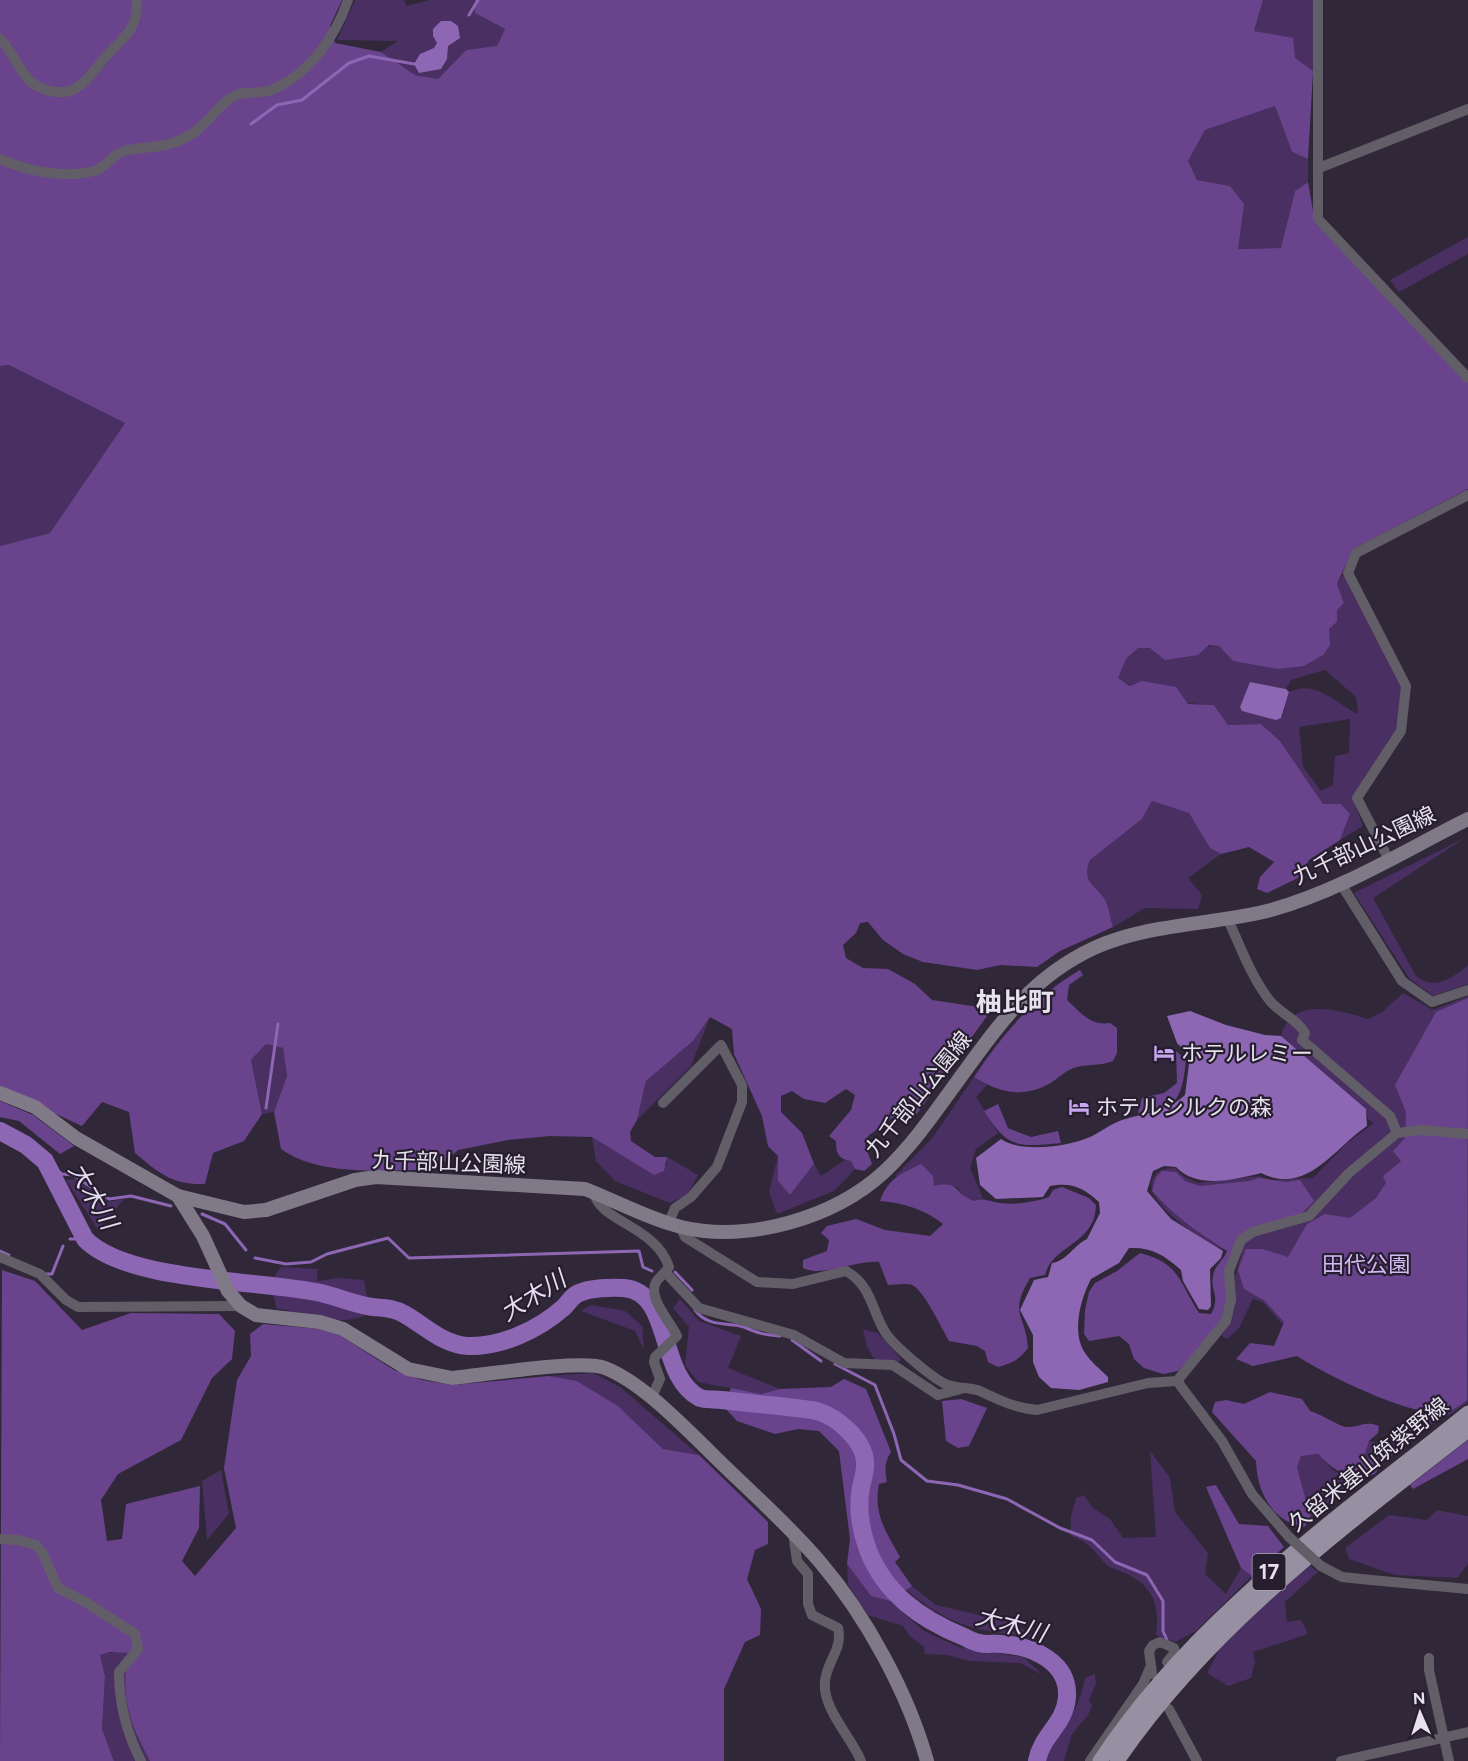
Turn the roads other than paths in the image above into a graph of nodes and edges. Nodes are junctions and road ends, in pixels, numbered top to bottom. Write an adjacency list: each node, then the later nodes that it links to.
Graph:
1 (137, 0): 4 (street)
2 (348, 0): 6 (street)
3 (1318, 0): 7 (street)
4 (0, 39)
5 (1468, 109): 7 (street)
6 (0, 159)
7 (1319, 168): 8 (street)
8 (1468, 378)
9 (1468, 495): 11 (street)
10 (1468, 819): 11 (main road, 九千部山公園線)
11 (1389, 860): 12 (main road, 九千部山公園線)
12 (1341, 884): 13 (main road, 九千部山公園線); 14 (street)
13 (1228, 920): 17 (street); 21 (main road, 九千部山公園線)
14 (1468, 990)
15 (0, 1093): 20 (main road, 九千部山公園線)
16 (663, 1103): 21 (street)
17 (1397, 1133): 18 (street); 25 (street)
18 (1468, 1134)
19 (594, 1193): 20 (main road, 九千部山公園線); 21 (main road, 九千部山公園線); 23 (street)
20 (178, 1196): 24 (main road)
21 (674, 1224): 26 (street)
22 (0, 1257): 24 (street)
23 (666, 1273): 26 (street); 27 (street)
24 (241, 1306): 27 (main road)
25 (1177, 1381): 26 (street); 32 (street, bridge)
26 (964, 1388)
27 (651, 1399): 30 (main road)
28 (1468, 1413): 34 (main road, 久留米基山筑紫野線 / 17)
29 (1468, 1430): 43 (main road, 久留米基山筑紫野線 / 17)
30 (793, 1532): 39 (street); 40 (main road)
31 (0, 1539): 38 (street)
32 (1468, 1589)
33 (1429, 1658): 37 (street)
34 (1174, 1668): 41 (street); 42 (main road, 久留米基山筑紫野線 / 17)
35 (1168, 1709): 44 (street)
36 (1468, 1732): 37 (street)
37 (1444, 1738): 45 (street); 46 (street)
38 (141, 1761)
39 (861, 1761)
40 (927, 1761)
41 (1090, 1761)
42 (1100, 1761)
43 (1117, 1761)
44 (1197, 1761)
45 (1341, 1761)
46 (1449, 1761)

